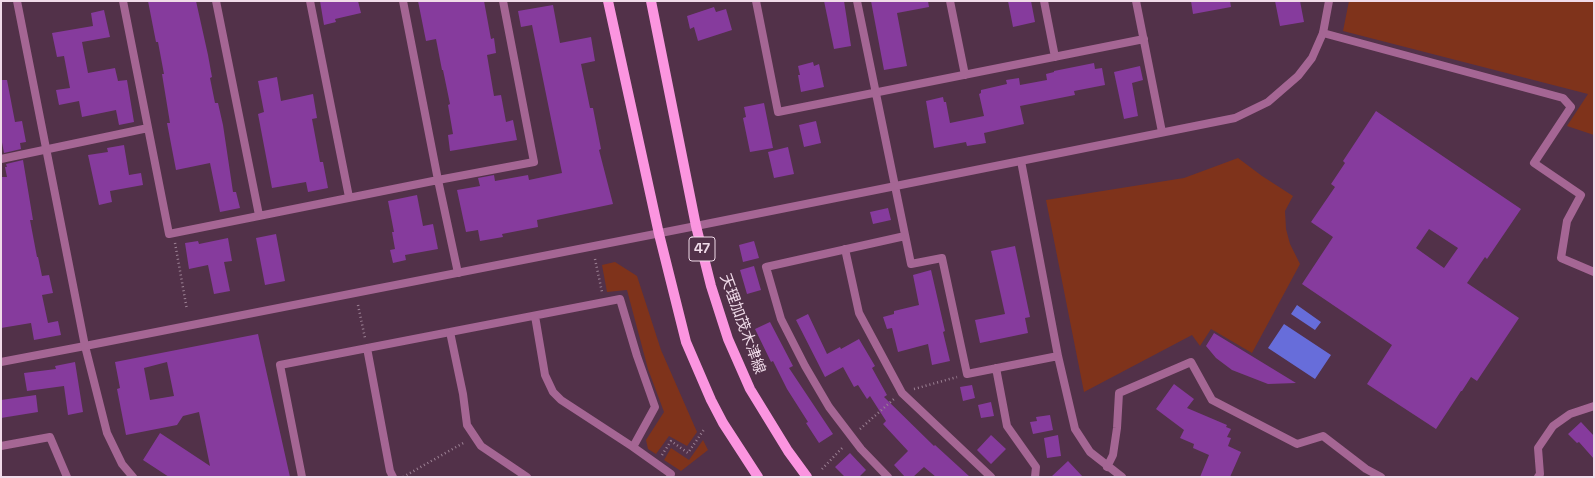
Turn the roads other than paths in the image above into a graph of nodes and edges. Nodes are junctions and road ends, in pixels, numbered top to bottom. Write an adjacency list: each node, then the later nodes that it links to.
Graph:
1 (17, 1): 22 (street)
2 (122, 1): 20 (street)
3 (216, 1): 28 (street)
4 (310, 1): 27 (street)
5 (403, 1): 25 (street)
6 (503, 1): 25 (street)
7 (608, 1): 30 (main road)
8 (651, 1): 29 (main road, 天理加茂木津線 / 47)
9 (756, 1): 19 (street)
10 (857, 1): 19 (street)
11 (950, 1): 18 (street)
12 (1044, 1): 17 (street)
13 (1136, 1): 16 (street)
14 (1329, 1): 15 (street)
15 (1323, 33): 21 (street); 33 (street)
16 (1144, 39): 17 (street); 21 (street)
17 (1055, 57): 18 (street)
18 (965, 75): 19 (street)
19 (875, 92): 26 (street)
20 (148, 128): 22 (street); 28 (street)
21 (1162, 132): 24 (street)
22 (46, 150): 23 (street); 37 (street)
23 (1, 159)
24 (1021, 162): 26 (street); 39 (street)
25 (438, 180): 27 (street); 34 (street)
26 (894, 186): 29 (street); 31 (street)
27 (349, 197): 28 (street)
28 (259, 215)
29 (696, 226): 30 (street); 53 (main road, 天理加茂木津線 / 47)
30 (659, 234): 34 (street); 52 (main road)
31 (905, 236): 32 (street); 41 (street)
32 (845, 249): 54 (street); 55 (street)
33 (1594, 272)
34 (458, 273): 37 (street)
35 (535, 316): 36 (street); 44 (street); 44 (street)
36 (450, 332): 38 (street); 50 (street)
37 (85, 346): 40 (street); 47 (street)
38 (367, 348): 48 (street); 49 (street)
39 (1058, 356): 41 (street); 45 (street)
40 (1, 362)
41 (996, 368): 56 (street)
42 (1594, 406): 59 (street)
43 (1, 446): 46 (street)
44 (633, 446): 51 (street)
45 (1107, 467): 57 (street); 58 (street)
46 (67, 477)
47 (133, 477)
48 (302, 477)
49 (393, 477)
50 (527, 477)
51 (670, 477)
52 (758, 477)
53 (807, 477)
54 (888, 477)
55 (991, 477)
56 (1035, 477)
57 (1122, 477)
58 (1381, 477)
59 (1538, 477)

